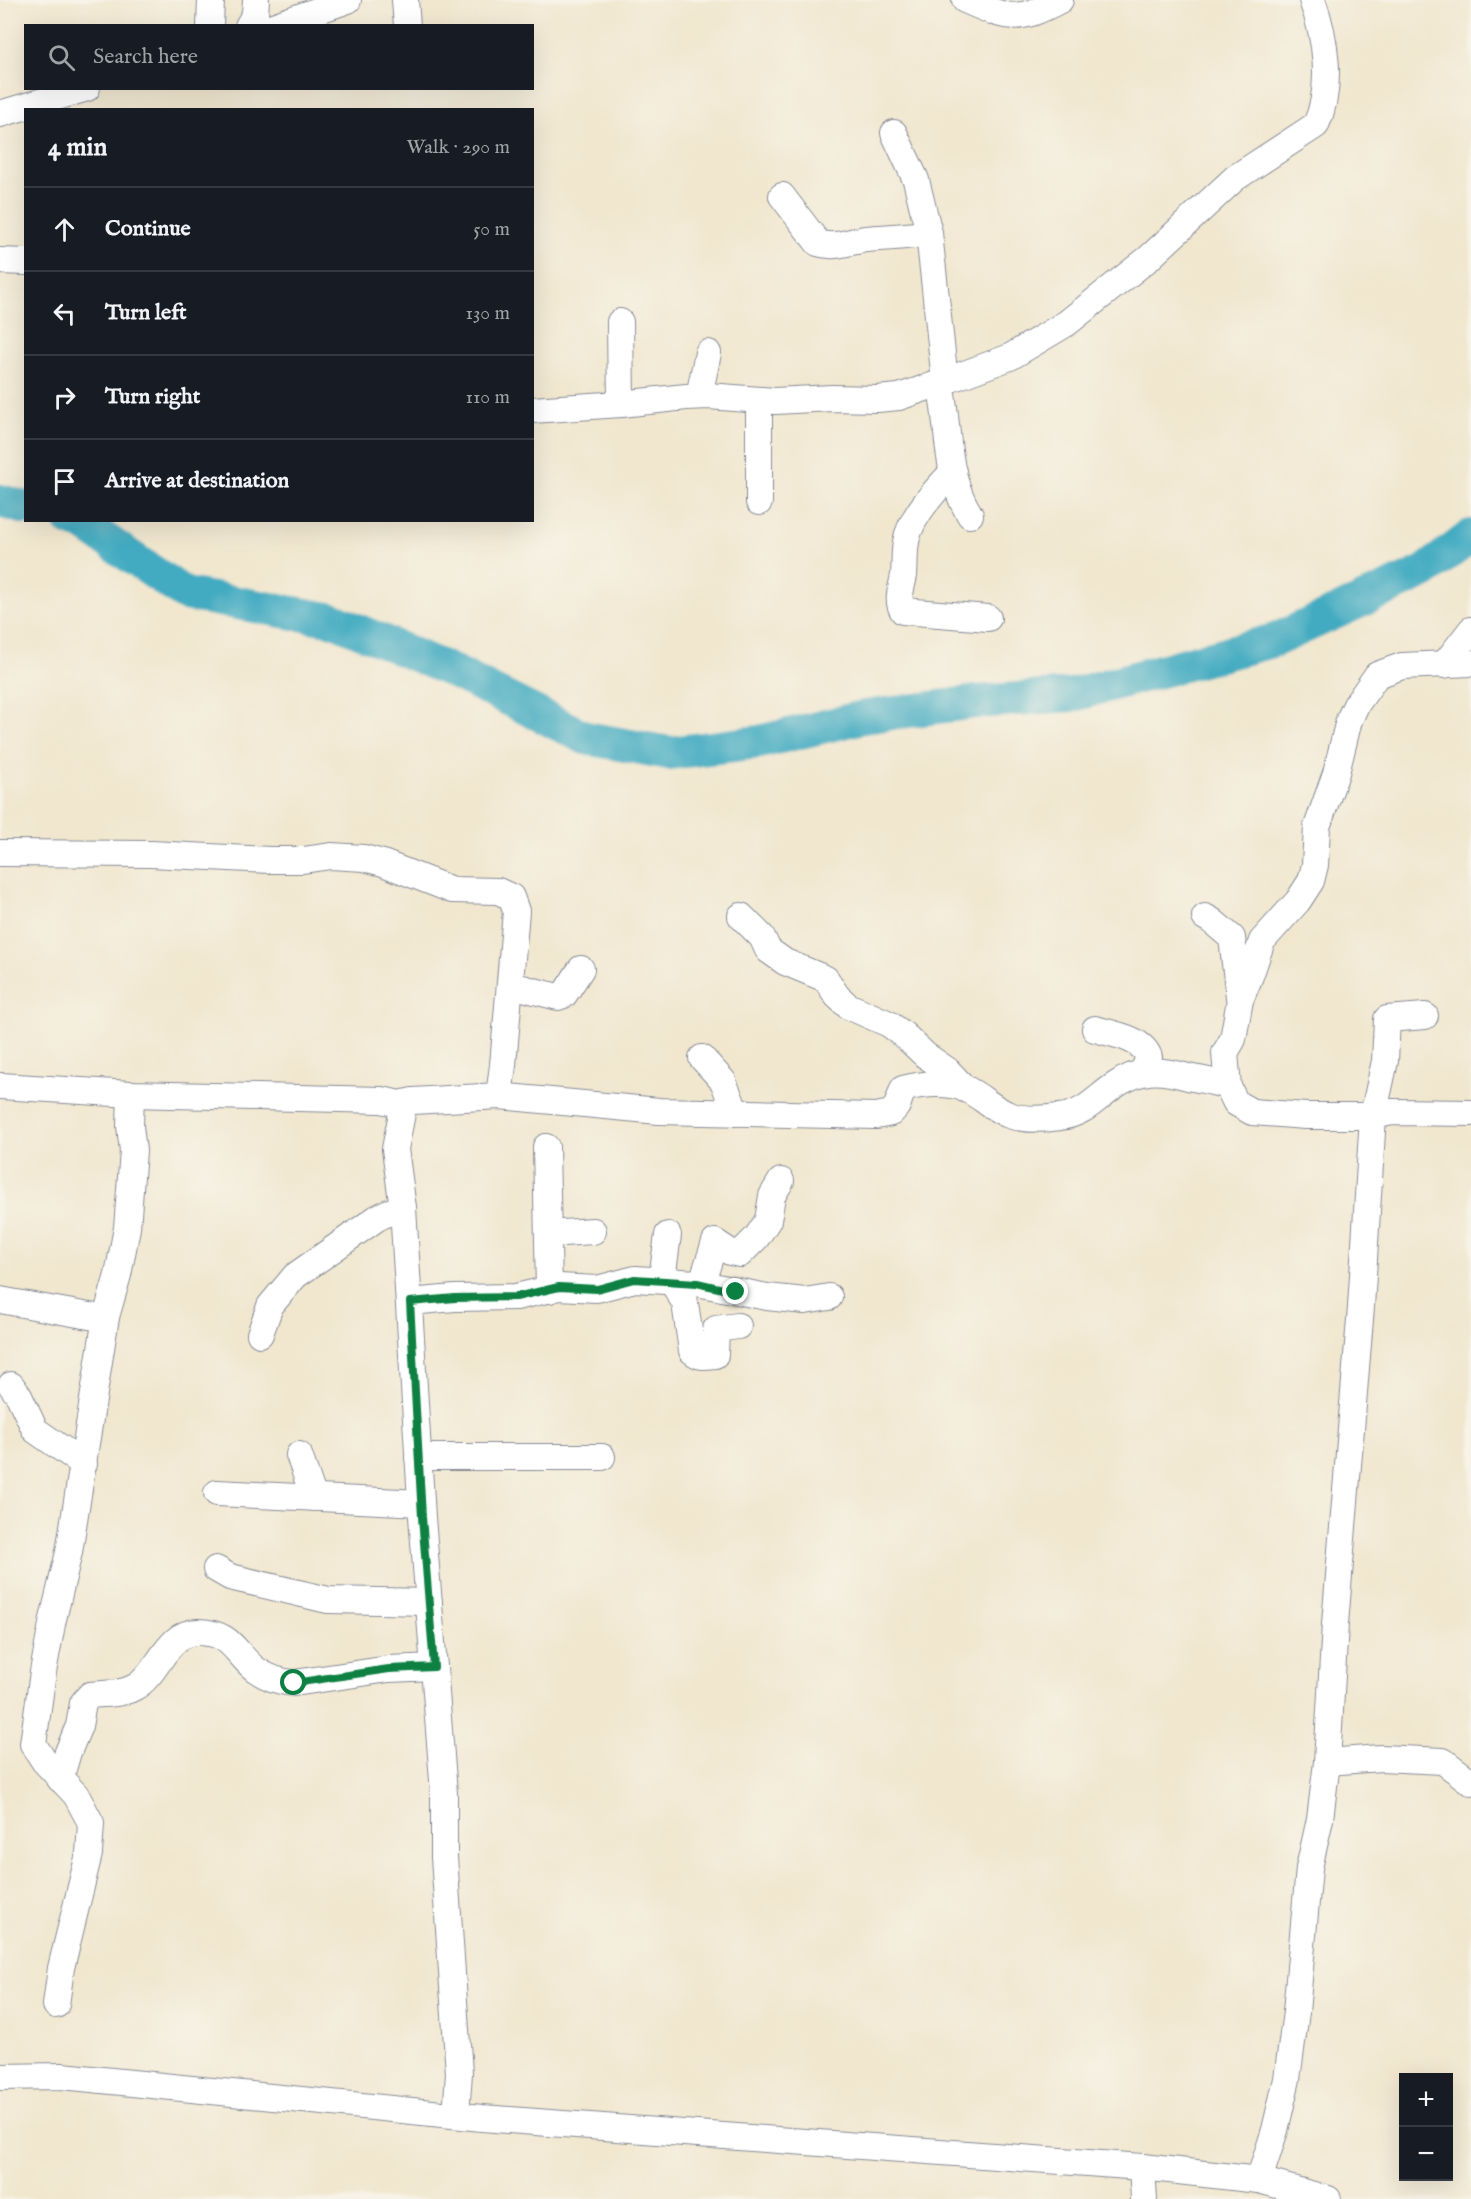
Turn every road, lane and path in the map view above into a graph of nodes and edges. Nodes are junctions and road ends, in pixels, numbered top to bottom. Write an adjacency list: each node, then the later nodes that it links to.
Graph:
1 (211, 0): 8 (street)
2 (256, 0): 9 (street)
3 (348, 0): 10 (street)
4 (405, 0): 11 (street)
5 (965, 0): 6 (street)
6 (1060, 0)
7 (1312, 0): 21 (street)
8 (210, 24)
9 (249, 24)
10 (279, 24)
11 (407, 24)
12 (80, 90): 13 (street)
13 (0, 114)
14 (894, 133): 16 (street)
15 (782, 196): 16 (street)
16 (929, 233): 21 (street)
17 (0, 261): 18 (street)
18 (24, 262)
19 (620, 322): 24 (street)
20 (708, 352): 22 (street)
21 (943, 382): 23 (street); 26 (street)
22 (699, 396): 23 (street); 24 (street)
23 (759, 400): 27 (street)
24 (621, 404): 25 (street)
25 (534, 410)
26 (953, 472): 28 (street); 29 (street)
27 (759, 502)
28 (970, 515)
29 (988, 618)
30 (1471, 630): 32 (street)
31 (1471, 663): 32 (street)
32 (1444, 665): 38 (street)
33 (0, 852): 37 (street)
34 (741, 916): 45 (street)
35 (1205, 917): 38 (street)
36 (581, 969): 37 (street)
37 (511, 985): 47 (street)
38 (1240, 1000): 44 (street)
39 (1425, 1017): 51 (street)
40 (1095, 1029): 42 (street)
41 (702, 1058): 49 (street)
42 (1143, 1072): 44 (street); 45 (street)
43 (0, 1086): 46 (street)
44 (1228, 1087): 51 (street)
45 (965, 1089): 49 (street)
46 (131, 1094): 48 (street); 64 (street)
47 (499, 1096): 48 (street); 49 (street)
48 (404, 1103): 54 (street)
49 (736, 1113)
50 (1471, 1113): 51 (street)
51 (1373, 1116): 78 (street)
52 (546, 1148): 56 (street)
53 (780, 1181): 59 (street)
54 (403, 1208): 63 (street); 66 (street)
55 (593, 1231): 56 (street)
56 (548, 1234): 60 (street)
57 (668, 1235): 58 (street)
58 (667, 1280): 59 (street); 60 (street); 65 (street)
59 (697, 1283): 61 (street)
60 (549, 1290): 63 (street)
61 (829, 1297)
62 (0, 1300): 64 (street)
63 (410, 1302): 69 (street)
64 (106, 1317): 71 (street)
65 (738, 1326)
66 (260, 1334)
67 (11, 1385): 71 (street)
68 (299, 1455): 73 (street)
69 (418, 1457): 70 (street); 74 (street)
70 (602, 1457)
71 (84, 1464): 79 (street)
72 (216, 1493): 73 (street)
73 (314, 1498): 74 (street)
74 (421, 1503): 76 (street)
75 (216, 1569): 76 (street)
76 (429, 1602): 77 (street)
77 (434, 1667): 79 (street); 83 (street)
78 (1327, 1762): 80 (street); 85 (street)
79 (60, 1779): 81 (street)
80 (1471, 1782)
81 (56, 2005)
82 (0, 2077): 83 (street)
83 (456, 2115): 84 (street)
84 (1142, 2167): 85 (street); 86 (street)
85 (1259, 2180): 87 (street)
86 (1144, 2199)
87 (1328, 2199)

